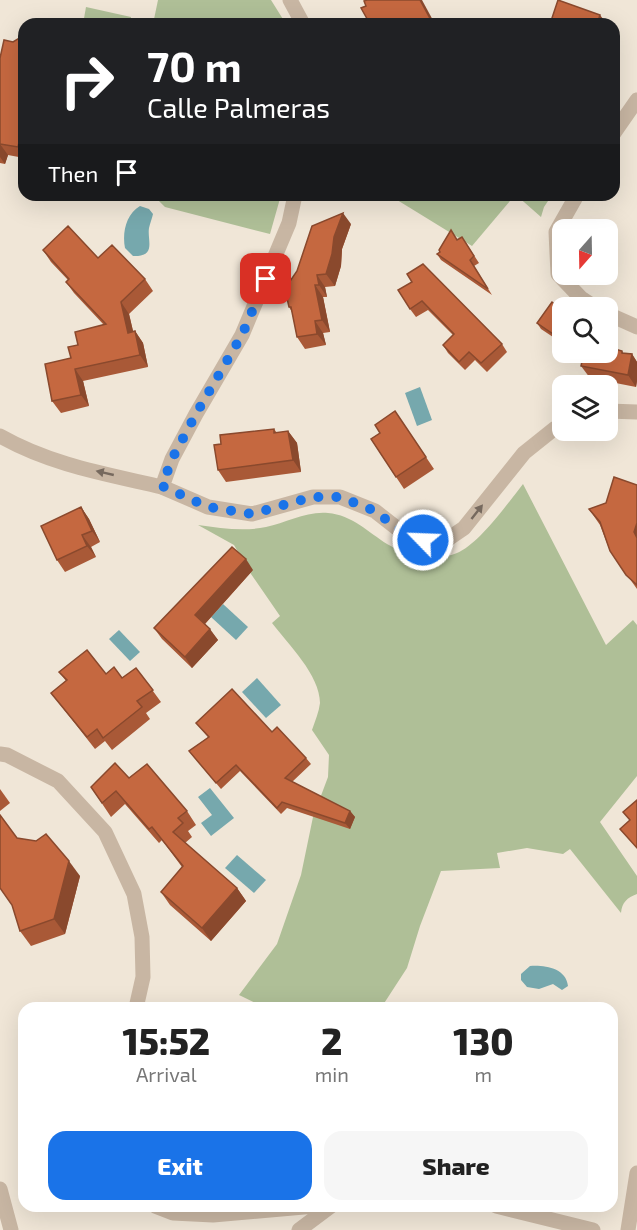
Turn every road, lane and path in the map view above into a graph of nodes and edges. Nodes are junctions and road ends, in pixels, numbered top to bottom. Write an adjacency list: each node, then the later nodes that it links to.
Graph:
1 (290, 0): 2 (street)
2 (300, 18)
3 (637, 100): 4 (street)
4 (620, 124)
5 (294, 201): 14 (street)
6 (574, 201): 7 (street)
7 (580, 297)
8 (618, 319): 9 (street)
9 (637, 327)
10 (618, 411): 11 (street)
11 (637, 412)
12 (552, 431): 14 (street, one-way to 12)
13 (0, 436): 14 (street, one-way to 13)
14 (162, 486)
15 (0, 754): 16 (street)
16 (137, 1002)
17 (637, 1173): 26 (street)
18 (0, 1189): 23 (street)
19 (170, 1212): 20 (street)
20 (247, 1212)
21 (323, 1212): 24 (street)
22 (520, 1212): 25 (street)
23 (11, 1230)
24 (299, 1230)
25 (593, 1230)
26 (628, 1230)

